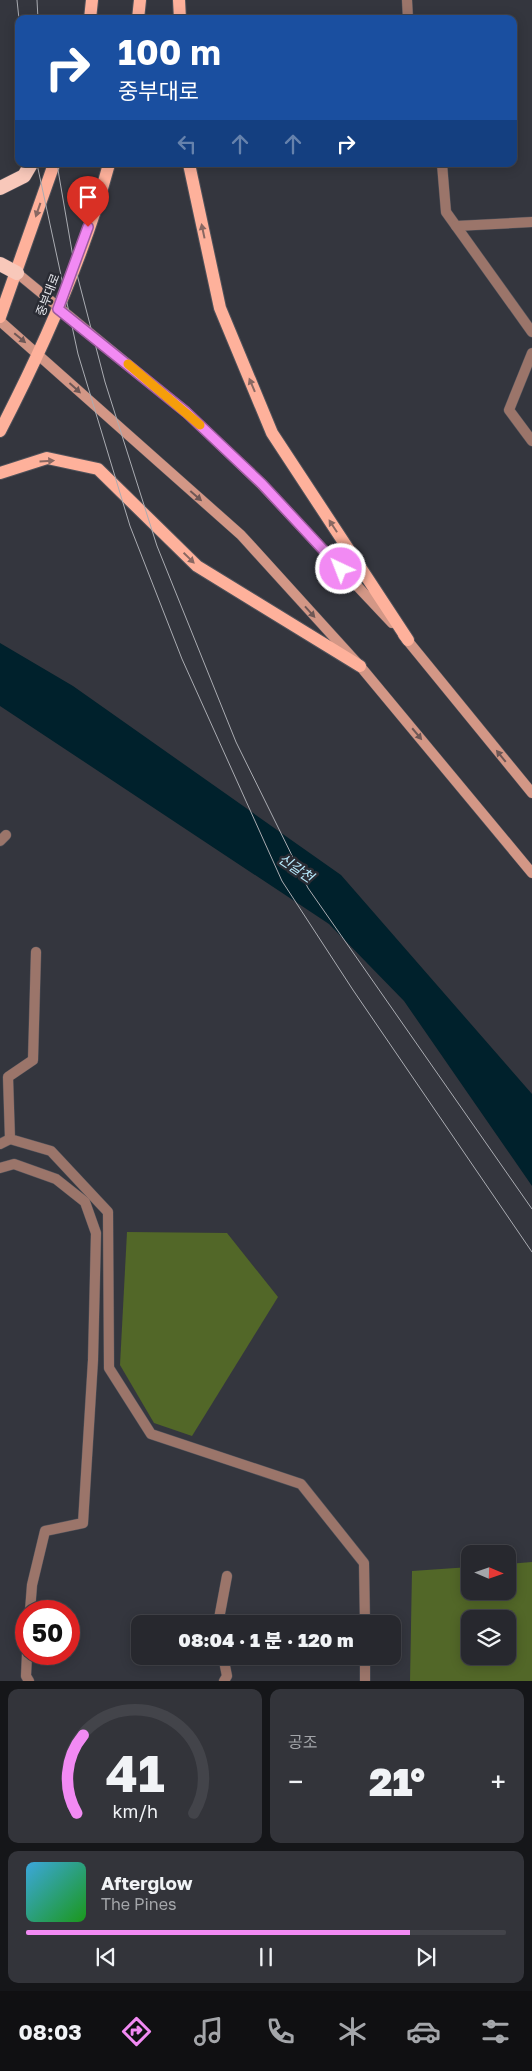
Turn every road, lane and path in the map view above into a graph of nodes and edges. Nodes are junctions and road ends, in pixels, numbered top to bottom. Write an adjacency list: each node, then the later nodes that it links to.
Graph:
1 (92, 0): 5 (main road)
2 (140, 0): 6 (main road)
3 (179, 0): 7 (main road)
4 (407, 0): 8 (street)
5 (90, 15)
6 (138, 15)
7 (180, 15)
8 (408, 15)
9 (29, 167): 14 (highway)
10 (53, 167): 18 (main road, one-way to 18)
11 (108, 167): 19 (main road, 중부대로)
12 (190, 167): 28 (main road, one-way to 12)
13 (442, 167): 16 (street)
14 (0, 188)
15 (532, 222): 16 (street)
16 (456, 226): 22 (street)
17 (0, 264): 18 (highway)
18 (17, 273): 19 (main road); 20 (main road)
19 (58, 309): 24 (main road, 중부대로); 28 (main road)
20 (0, 317)
21 (0, 321): 24 (main road, one-way to 24)
22 (532, 332)
23 (532, 353): 26 (street)
24 (39, 355): 25 (main road, 중부대로); 29 (main road, one-way to 29)
25 (0, 432)
26 (532, 440)
27 (0, 473): 29 (main road, one-way to 29)
28 (408, 640): 30 (main road, one-way to 28)
29 (360, 666): 31 (main road, one-way to 31)
30 (532, 794)
31 (532, 873)
32 (36, 952): 33 (street)
33 (10, 1139): 34 (street); 39 (street)
34 (0, 1144)
35 (0, 1168): 37 (street)
36 (227, 1576): 38 (street)
37 (31, 1600)
38 (220, 1615)
39 (365, 1615)
40 (26, 1665): 43 (street)
41 (224, 1665): 44 (street)
42 (365, 1665): 45 (street)
43 (29, 1681)
44 (224, 1681)
45 (365, 1681)

